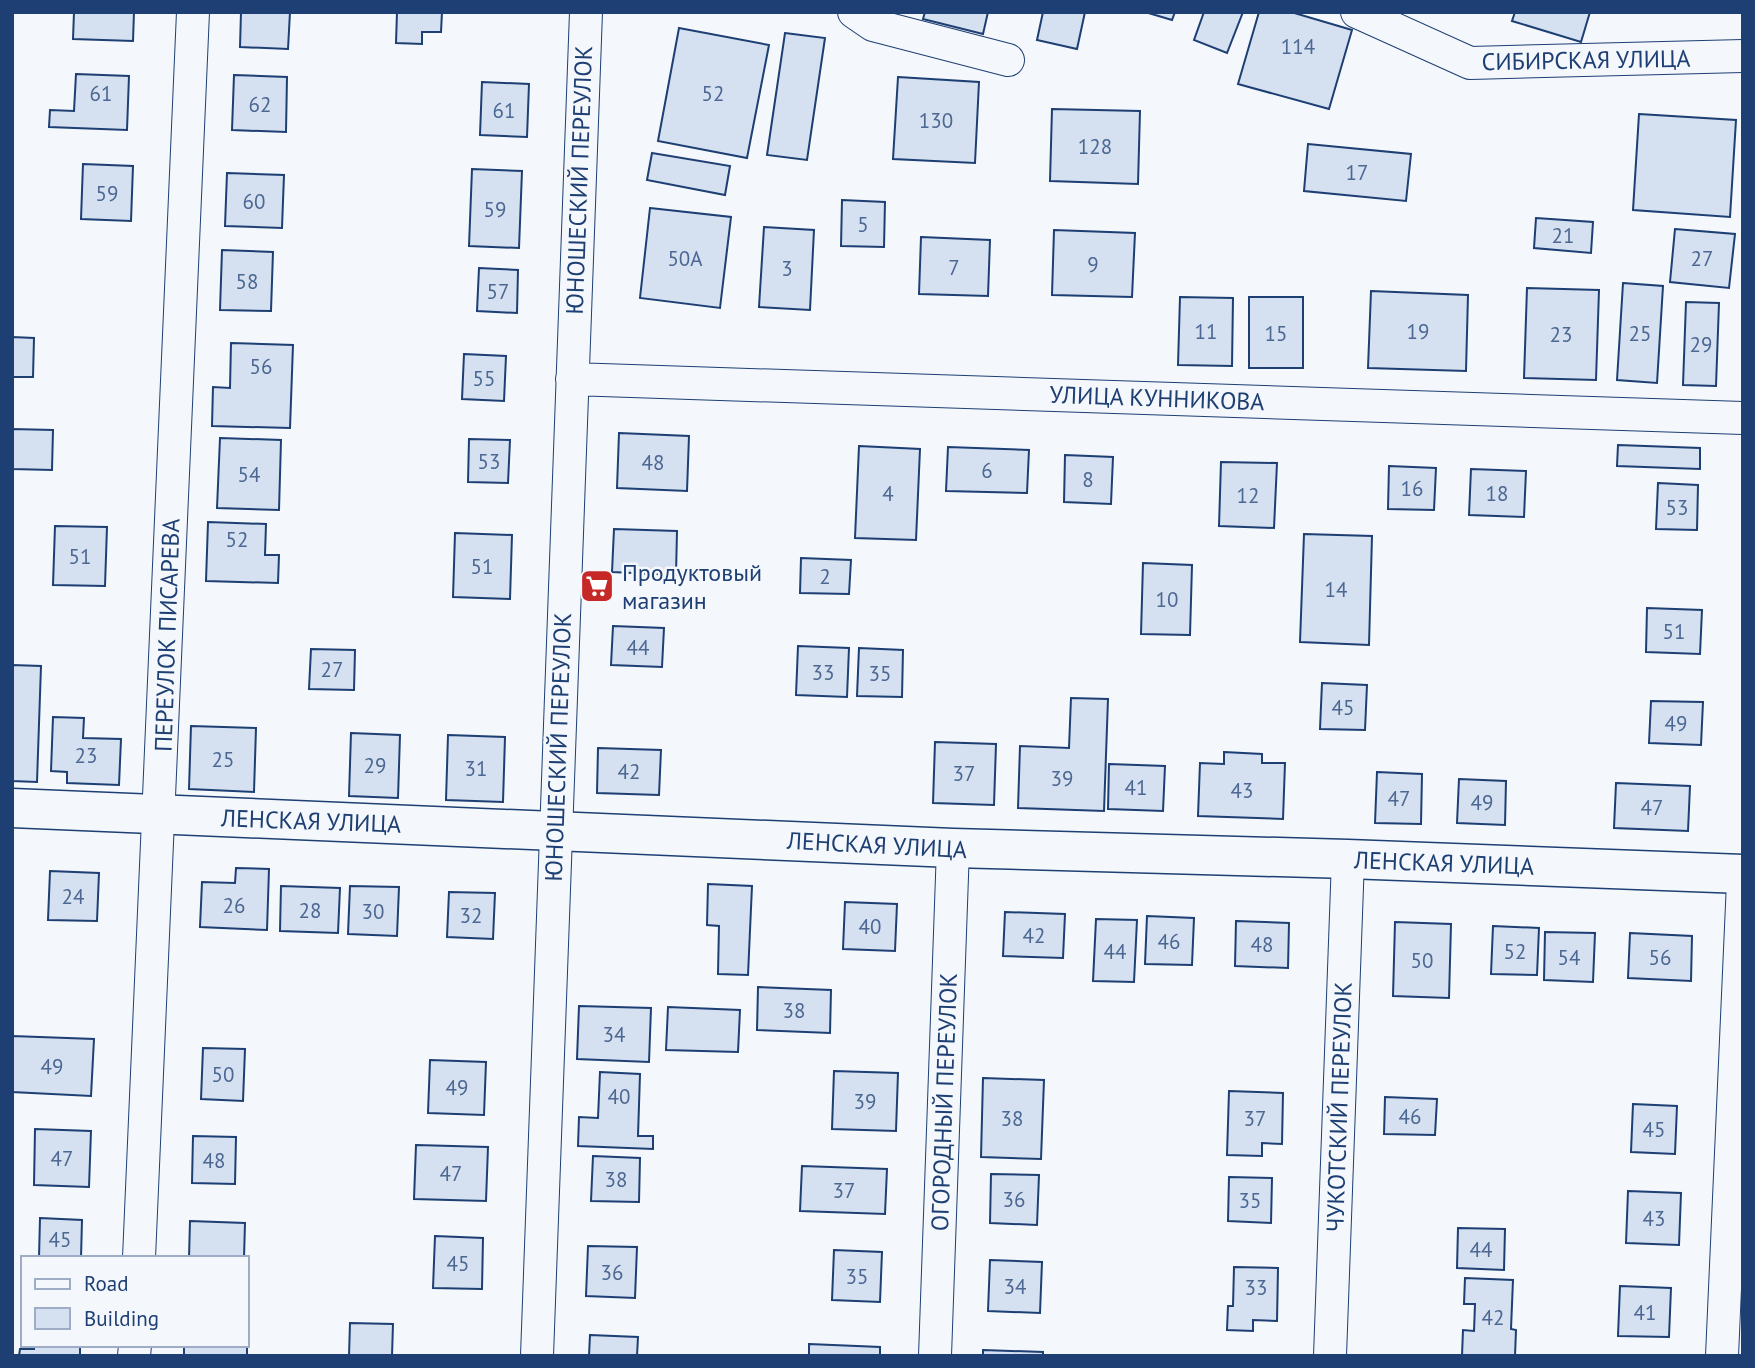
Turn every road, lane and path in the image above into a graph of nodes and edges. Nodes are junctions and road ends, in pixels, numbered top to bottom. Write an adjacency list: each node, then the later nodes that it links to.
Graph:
1 (193, 12): 10 (street, ПЕРЕУЛОК ПИСАРЕВА)
2 (586, 12): 7 (street, ЮНОШЕСКИЙ ПЕРЕУЛОК)
3 (854, 12): 6 (street)
4 (1357, 12): 5 (street, СИБИРСКАЯ УЛИЦА)
5 (1743, 56)
6 (1008, 60)
7 (572, 379): 8 (street, УЛИЦА КУННИКОВА); 11 (street, ЮНОШЕСКИЙ ПЕРЕУЛОК)
8 (1743, 418)
9 (12, 808): 10 (street, ЛЕНСКАЯ УЛИЦА)
10 (159, 816): 11 (street, ЛЕНСКАЯ УЛИЦА); 16 (street, ПЕРЕУЛОК ПИСАРЕВА)
11 (555, 830): 12 (street, ЛЕНСКАЯ УЛИЦА); 17 (street, ЮНОШЕСКИЙ ПЕРЕУЛОК)
12 (954, 848): 13 (street, ЛЕНСКАЯ УЛИЦА); 18 (street, ОГОРОДНЫЙ ПЕРЕУЛОК)
13 (1348, 859): 14 (street, ЛЕНСКАЯ УЛИЦА); 19 (street, ЧУКОТСКИЙ ПЕРЕУЛОК)
14 (1743, 874)
15 (1743, 882): 20 (street)
16 (139, 1256)
17 (537, 1356)
18 (935, 1356)
19 (1330, 1356)
20 (1722, 1356)

